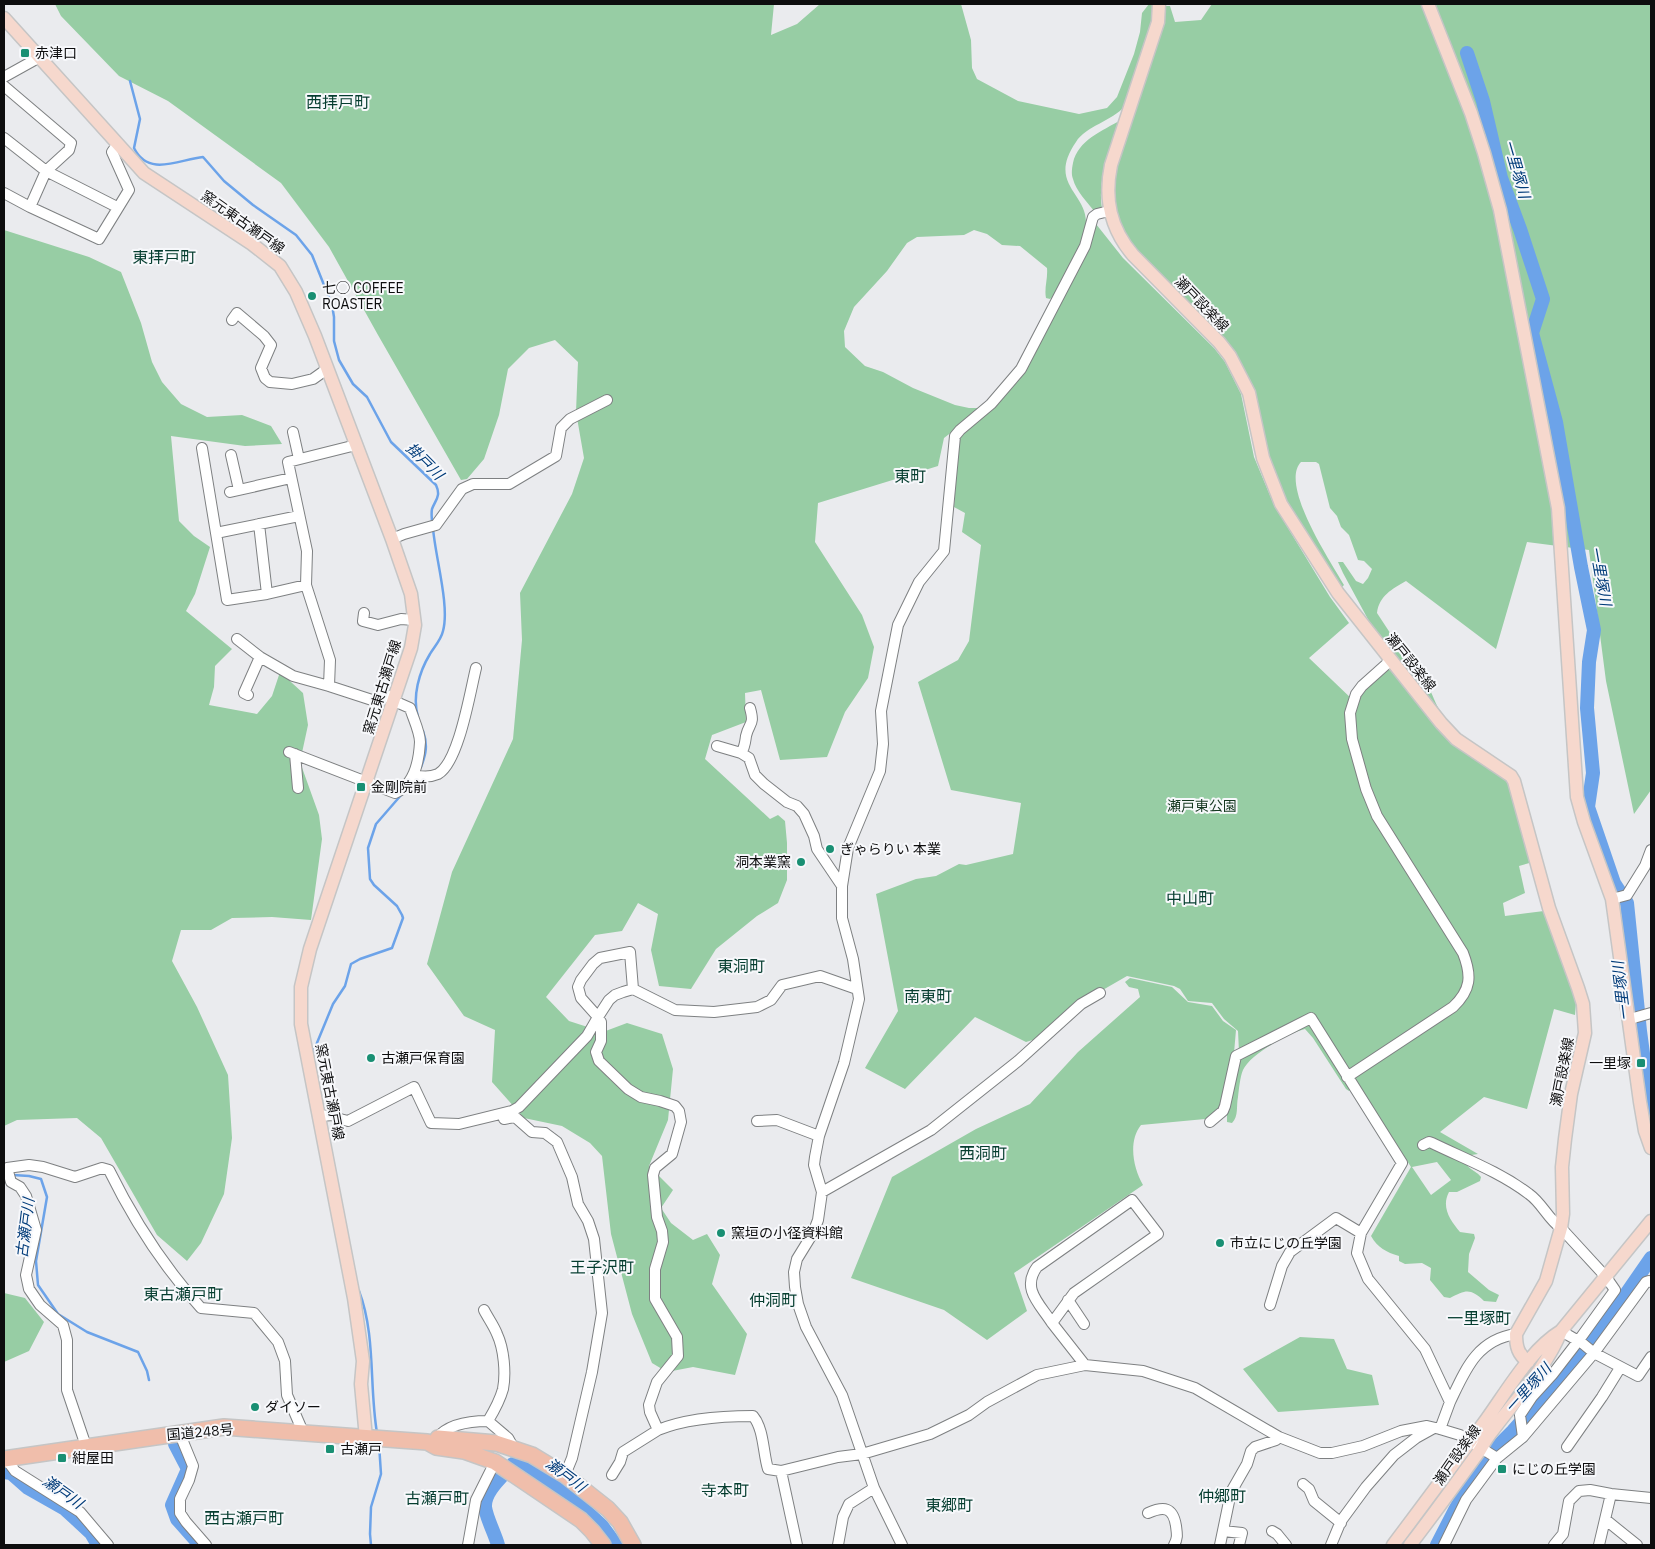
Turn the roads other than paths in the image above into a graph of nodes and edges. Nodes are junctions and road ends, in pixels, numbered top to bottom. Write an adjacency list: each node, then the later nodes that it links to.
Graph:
1 (1159, 4): 13 (main road, 瀬戸設楽線)
2 (1428, 4): 46 (main road)
3 (4, 18): 4 (main road, 窯元東古瀬戸線)
4 (40, 58): 5 (street); 8 (main road, 窯元東古瀬戸線)
5 (4, 76)
6 (4, 86): 9 (street)
7 (4, 138): 9 (street)
8 (117, 145): 12 (street); 15 (main road, 窯元東古瀬戸線)
9 (46, 171): 11 (street); 12 (street)
10 (4, 193): 11 (street)
11 (30, 207): 12 (street)
12 (117, 207)
13 (1109, 211): 33 (main road, 瀬戸設楽線); 45 (street)
14 (232, 320): 15 (street)
15 (327, 368): 18 (main road, 窯元東古瀬戸線)
16 (607, 400): 26 (street)
17 (293, 432): 21 (street)
18 (356, 445): 21 (street); 26 (main road, 窯元東古瀬戸線)
19 (202, 448): 25 (street)
20 (231, 455): 22 (street)
21 (299, 459): 22 (street)
22 (291, 478): 23 (street)
23 (299, 516): 24 (street); 27 (street)
24 (259, 524): 25 (street); 28 (street)
25 (216, 533): 28 (street)
26 (392, 539): 30 (main road, 窯元東古瀬戸線)
27 (306, 585): 28 (street); 35 (street)
28 (267, 594)
29 (364, 613): 30 (street)
30 (414, 620): 37 (main road, 窯元東古瀬戸線)
31 (237, 639): 32 (street)
32 (260, 657): 35 (street); 36 (street)
33 (1390, 661): 53 (street); 63 (main road, 瀬戸設楽線)
34 (476, 668): 41 (street)
35 (329, 686): 37 (street)
36 (248, 694)
37 (395, 698): 41 (street); 42 (main road, 窯元東古瀬戸線)
38 (750, 708): 40 (street)
39 (717, 746): 40 (street)
40 (741, 752): 45 (street)
41 (416, 776): 42 (street)
42 (367, 781): 43 (street); 54 (main road, 窯元東古瀬戸線)
43 (298, 788)
44 (1651, 850): 46 (street)
45 (842, 886): 48 (street)
46 (1614, 899): 52 (main road)
47 (633, 989): 48 (street); 51 (street); 51 (street)
48 (857, 989): 58 (street)
49 (1100, 993): 61 (street)
50 (1648, 1015): 52 (street)
51 (598, 1017): 55 (street); 83 (street)
52 (1630, 1019): 60 (main road)
53 (1348, 1077): 57 (street); 64 (street)
54 (319, 1116): 55 (street); 88 (main road, 窯元東古瀬戸線)
55 (498, 1116): 98 (street)
56 (758, 1121): 58 (street)
57 (1210, 1122)
58 (819, 1136): 61 (street)
59 (1423, 1145): 63 (street)
60 (1651, 1148)
61 (822, 1192): 94 (street)
62 (1651, 1221): 65 (main road, 瀬戸設楽線)
63 (1561, 1228): 65 (street); 73 (main road, 瀬戸設楽線)
64 (1361, 1232): 68 (street); 80 (street)
65 (1606, 1277): 72 (main road, 瀬戸設楽線); 74 (street)
66 (1651, 1282): 75 (street)
67 (1068, 1300): 70 (street); 70 (street); 71 (street)
68 (1270, 1305)
69 (484, 1310): 81 (street)
70 (1052, 1322): 78 (street)
71 (1084, 1324)
72 (1561, 1330): 74 (street); 77 (main road, 瀬戸設楽線); 93 (main road, 瀬戸設楽線)
73 (1516, 1334): 77 (main road); 80 (street)
74 (1581, 1342): 75 (street); 86 (street)
75 (1593, 1351): 79 (street); 86 (street)
76 (1651, 1357): 79 (street)
77 (1528, 1362): 93 (main road, 瀬戸設楽線)
78 (1086, 1365): 87 (street); 94 (street)
79 (1620, 1368): 92 (street)
80 (1450, 1402): 82 (street)
81 (488, 1421): 89 (street); 91 (street)
82 (1437, 1428): 87 (street); 93 (street); 106 (street)
83 (658, 1430): 97 (street); 99 (street)
84 (179, 1432): 85 (highway, 国道248号); 90 (highway, 国道248号); 110 (street)
85 (303, 1432): 88 (highway, 国道248号); 90 (street)
86 (1522, 1436): 93 (street)
87 (1280, 1437): 107 (street)
88 (374, 1439): 89 (highway, 国道248号)
89 (432, 1440): 91 (highway, 国道248号); 96 (highway, 国道248号)
90 (86, 1446): 95 (highway, 国道248号)
91 (513, 1447): 98 (highway, 国道248号)
92 (1567, 1447)
93 (1487, 1451): 122 (main road, 瀬戸設楽線); 123 (main road, 瀬戸設楽線); 124 (street)
94 (862, 1454): 97 (street); 101 (street)
95 (6, 1458): 109 (street)
96 (498, 1464): 111 (street); 112 (highway, 国道248号)
97 (781, 1470): 114 (street)
98 (565, 1475): 113 (highway, 国道248号)
99 (612, 1475)
100 (1303, 1484): 106 (street)
101 (874, 1488): 115 (street); 116 (street)
102 (1611, 1494): 103 (street); 105 (street); 125 (street)
103 (1649, 1499)
104 (1148, 1513): 117 (street)
105 (1606, 1520): 126 (street); 127 (street)
106 (1341, 1523): 121 (street)
107 (1223, 1531): 118 (street); 119 (street)
108 (1272, 1531): 120 (street)
109 (108, 1545)
110 (206, 1545)
111 (468, 1545)
112 (603, 1545)
113 (634, 1545)
114 (797, 1545)
115 (838, 1545)
116 (902, 1545)
117 (1174, 1545)
118 (1220, 1545)
119 (1239, 1545)
120 (1286, 1545)
121 (1331, 1545)
122 (1393, 1545)
123 (1410, 1545)
124 (1444, 1545)
125 (1554, 1545)
126 (1599, 1545)
127 (1637, 1545)

